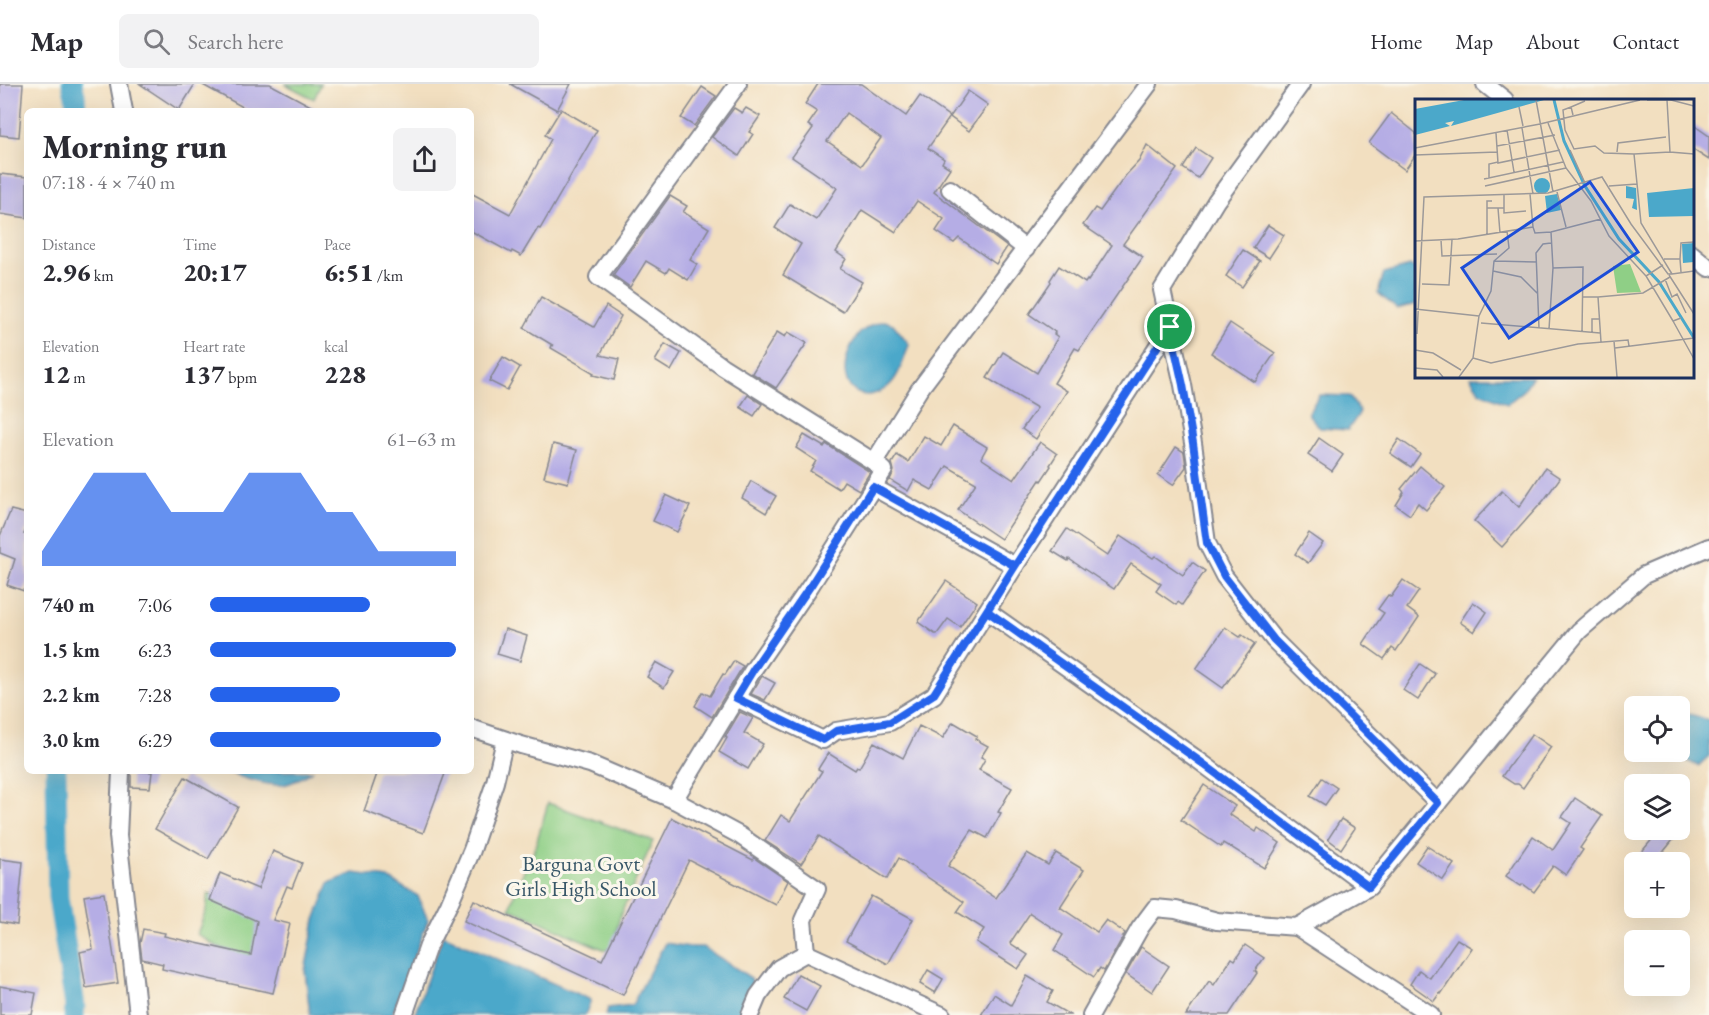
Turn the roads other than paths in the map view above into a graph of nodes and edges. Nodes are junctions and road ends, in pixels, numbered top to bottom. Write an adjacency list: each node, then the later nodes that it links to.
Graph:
1 (118, 84): 7 (street)
2 (738, 84): 13 (street)
3 (1149, 84): 9 (street)
4 (1301, 84): 12 (street)
5 (1485, 84): 6 (street)
6 (1504, 99)
7 (123, 108)
8 (950, 189): 9 (street)
9 (1026, 249): 13 (street)
10 (1694, 256): 11 (street)
11 (1709, 268)
12 (1170, 327): 16 (street); 23 (street)
13 (874, 462): 14 (street)
14 (873, 487): 16 (street); 18 (street)
15 (1709, 547): 23 (street)
16 (1015, 566): 17 (street)
17 (987, 611): 18 (street); 24 (street)
18 (736, 698): 22 (street)
19 (474, 729): 20 (street)
20 (505, 740): 22 (street); 28 (street)
21 (121, 774): 27 (street)
22 (674, 800): 26 (street)
23 (1438, 803): 24 (street)
24 (1369, 887): 25 (street)
25 (1297, 927): 31 (street); 32 (street)
26 (806, 953): 29 (street); 30 (street)
27 (138, 1015)
28 (404, 1015)
29 (750, 1015)
30 (942, 1015)
31 (1091, 1015)
32 (1431, 1015)

